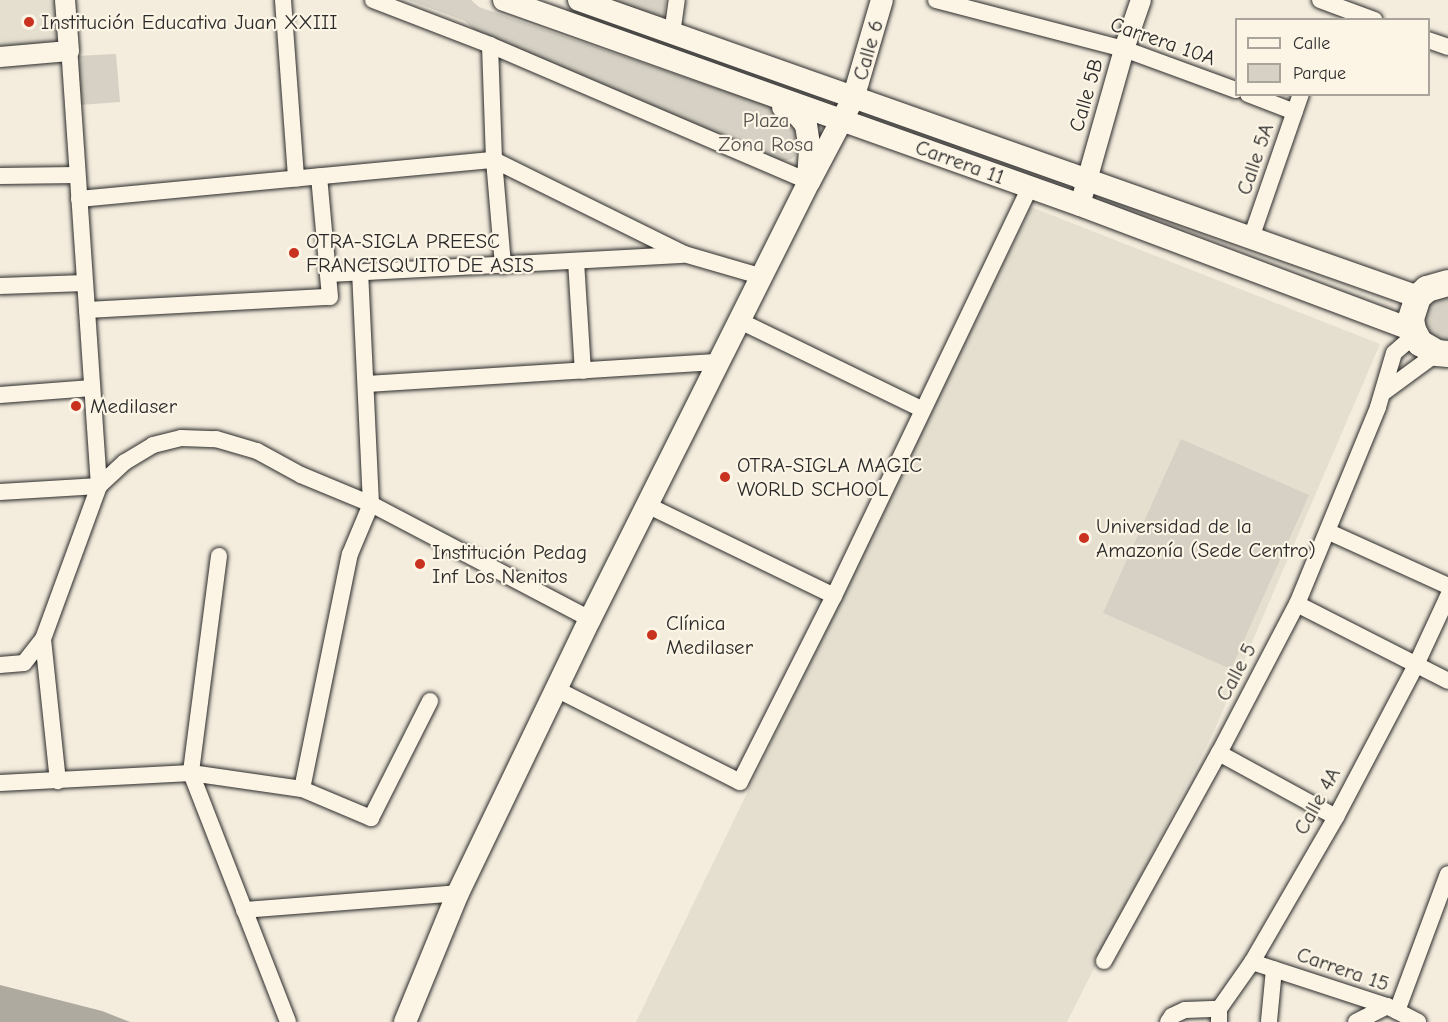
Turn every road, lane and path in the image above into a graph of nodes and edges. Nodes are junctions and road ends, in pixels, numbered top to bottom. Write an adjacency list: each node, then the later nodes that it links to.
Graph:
1 (65, 0): 17 (street)
2 (283, 0): 30 (street)
3 (373, 0): 14 (street)
4 (504, 0): 22 (main road, Carrera 11)
5 (579, 0): 12 (main road, Carrera 11)
6 (677, 0): 12 (street)
7 (882, 0): 23 (main road, Calle 6)
8 (936, 0): 16 (street, Carrera 10A)
9 (1141, 0): 16 (street, Calle 5B)
10 (1329, 6): 11 (street)
11 (1368, 18)
12 (672, 34): 23 (main road, Carrera 11)
13 (1430, 41): 15 (street)
14 (490, 45): 26 (street); 32 (street)
15 (1448, 47)
16 (1124, 50): 19 (street, Carrera 10A); 31 (street, Calle 5B)
17 (69, 51): 18 (street); 27 (street)
18 (0, 57)
19 (1235, 90)
20 (1253, 96): 24 (street)
21 (1300, 96): 24 (street, Calle 5A)
22 (782, 99): 25 (main road, Carrera 11); 32 (main road)
23 (853, 99): 25 (main road, Calle 6); 31 (main road, Carrera 11)
24 (1295, 112): 36 (street, Calle 5A)
25 (842, 120): 32 (main road, Calle 6); 33 (main road, Carrera 11)
26 (494, 160): 28 (street); 37 (street); 39 (street)
27 (77, 175): 29 (street); 34 (street)
28 (319, 176): 30 (street); 40 (street)
29 (0, 177)
30 (296, 178): 34 (street)
31 (1087, 180): 35 (street, Calle 5B); 36 (main road, Carrera 11)
32 (809, 182): 42 (main road, Calle 6)
33 (1030, 187): 35 (main road, Carrera 11); 56 (street)
34 (79, 199): 43 (street)
35 (1080, 204): 48 (main road, Carrera 11)
36 (1251, 238): 44 (main road, Carrera 11)
37 (684, 254): 38 (street); 42 (street)
38 (576, 261): 39 (street); 51 (street)
39 (503, 266): 41 (street)
40 (328, 274): 41 (street); 46 (street)
41 (360, 274): 52 (street)
42 (763, 277): 47 (main road, Calle 6)
43 (85, 283): 45 (street); 46 (street)
44 (1438, 285): 48 (main road)
45 (0, 286)
46 (87, 310): 53 (street)
47 (740, 321): 50 (main road, Calle 6); 56 (street)
48 (1414, 332): 49 (main road); 54 (street, Calle 5)
49 (1442, 353): 54 (street)
50 (720, 363): 51 (street); 60 (main road, Calle 6)
51 (583, 371): 52 (street)
52 (367, 384): 59 (street)
53 (92, 388): 55 (street); 57 (street)
54 (1384, 392): 61 (street, Calle 5)
55 (0, 394)
56 (923, 410): 64 (street)
57 (99, 486): 58 (street); 59 (street); 68 (street)
58 (0, 492)
59 (371, 504): 67 (street); 78 (street)
60 (647, 505): 64 (street); 67 (main road, Calle 6)
61 (1329, 532): 63 (street); 66 (street, Calle 5)
62 (219, 556): 75 (street)
63 (1448, 586)
64 (834, 596): 72 (street)
65 (1448, 596): 70 (street, Calle 4A)
66 (1297, 604): 70 (street); 74 (street, Calle 5)
67 (590, 619): 72 (main road, Calle 6)
68 (43, 639): 69 (street); 76 (street)
69 (0, 665)
70 (1416, 665): 71 (street); 79 (street, Calle 4A)
71 (1448, 681)
72 (556, 689): 81 (main road, Calle 6)
73 (430, 701): 78 (street)
74 (1219, 753): 79 (street); 83 (street, Calle 5)
75 (191, 772): 76 (street); 78 (street); 82 (street)
76 (58, 781): 77 (street)
77 (0, 783)
78 (302, 789)
79 (1336, 817): 84 (street, Calle 4A)
80 (1448, 874): 86 (street)
81 (458, 893): 82 (street); 90 (main road, Calle 6)
82 (244, 910): 89 (street)
83 (1104, 961)
84 (1252, 962): 85 (street, Carrera 15); 87 (street, Calle 4A)
85 (1274, 969): 86 (street, Carrera 15); 88 (street)
86 (1392, 1009): 92 (street); 93 (street, Carrera 15)
87 (1219, 1015): 91 (street)
88 (1269, 1021)
89 (288, 1022)
90 (405, 1022)
91 (1168, 1022)
92 (1356, 1022)
93 (1418, 1022)

